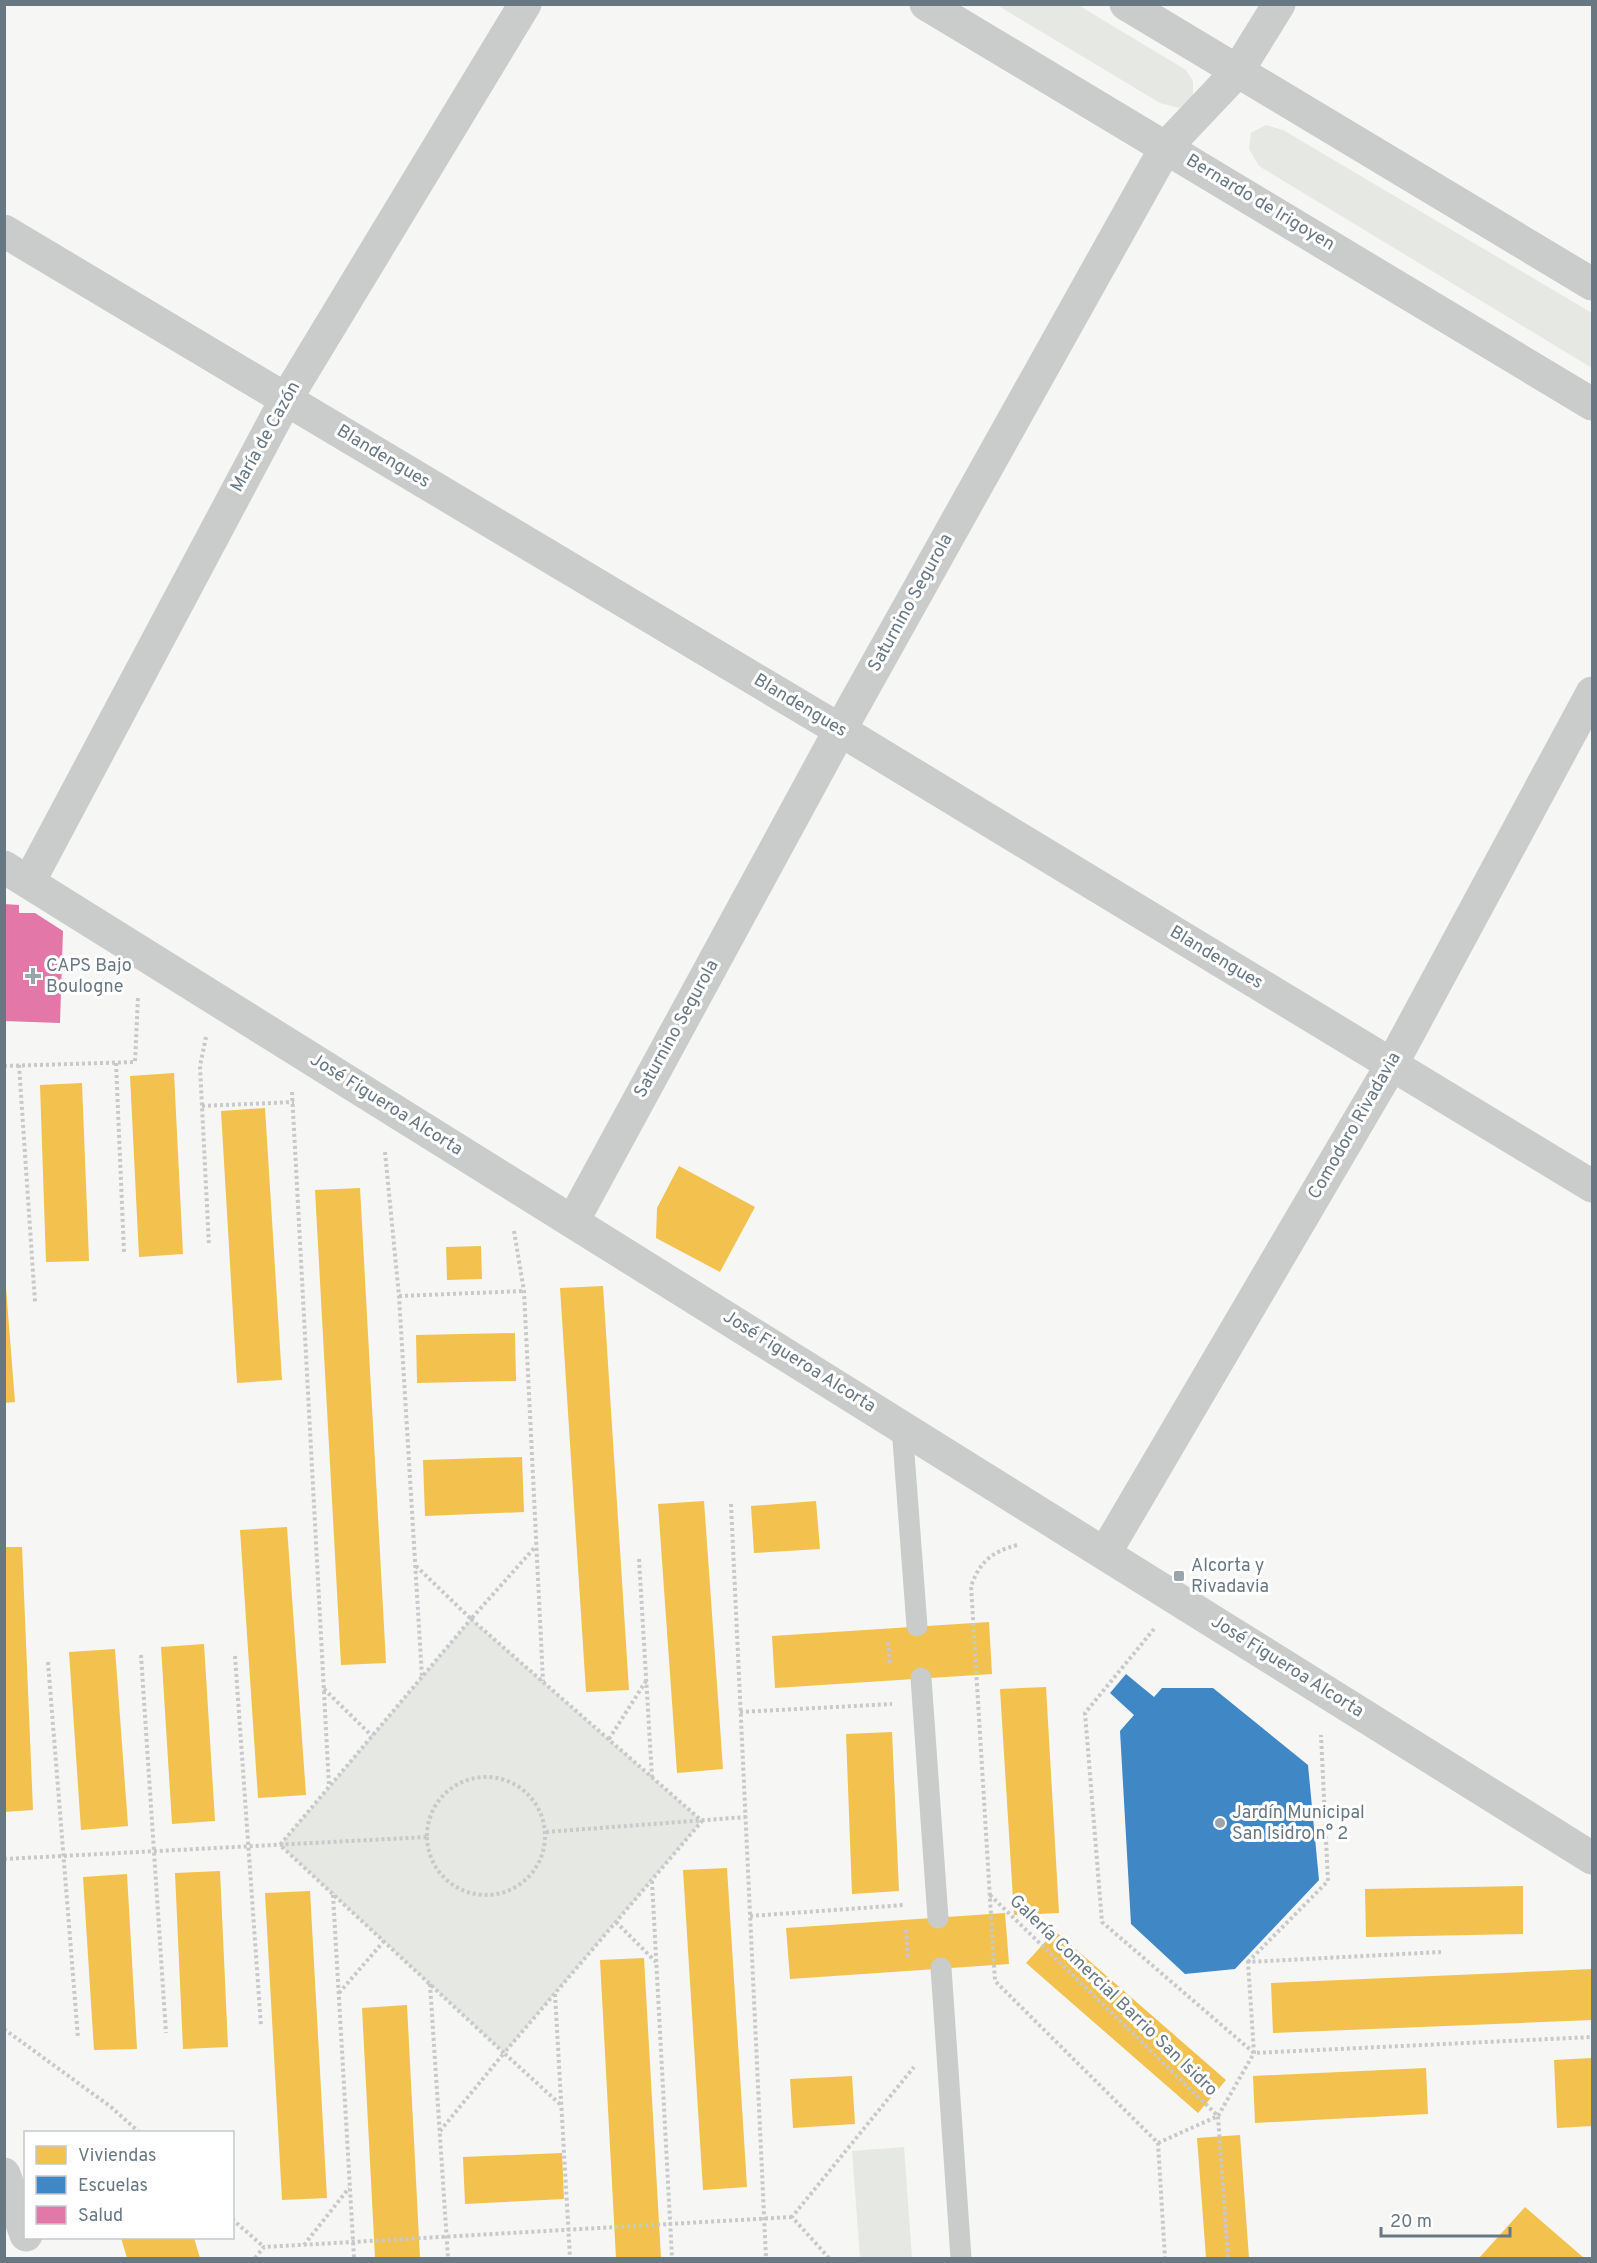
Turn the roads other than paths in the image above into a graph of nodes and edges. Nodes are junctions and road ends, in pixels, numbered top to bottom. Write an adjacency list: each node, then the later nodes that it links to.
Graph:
1 (525, 4): 9 (street, María de Cazón)
2 (926, 4): 6 (street, Bernardo de Irigoyen)
3 (1126, 4): 5 (street)
4 (1279, 4): 5 (street, Saturnino Segurola)
5 (1238, 72): 6 (street, Saturnino Segurola); 8 (street)
6 (1166, 147): 10 (street, Bernardo de Irigoyen); 12 (street, Saturnino Segurola)
7 (4, 231): 9 (street, Blandengues)
8 (1593, 284)
9 (286, 399): 12 (street, Blandengues); 13 (street, María de Cazón)
10 (1593, 404)
11 (1593, 693): 14 (street, Comodoro Rivadavia)
12 (840, 730): 14 (street, Blandengues); 16 (street, Saturnino Segurola)
13 (16, 874): 16 (street, José Figueroa Alcorta)
14 (1392, 1064): 15 (street, Blandengues); 18 (street, Comodoro Rivadavia)
15 (1593, 1186)
16 (573, 1221): 17 (street, José Figueroa Alcorta)
17 (902, 1428): 18 (street, José Figueroa Alcorta); 19 (lane)
18 (1105, 1553): 21 (street, José Figueroa Alcorta)
19 (917, 1626)
20 (921, 1678): 22 (lane)
21 (1593, 1858)
22 (938, 1918)
23 (941, 1968): 28 (lane)
24 (4, 2174): 25 (street)
25 (24, 2230)
26 (27, 2239): 27 (street)
27 (33, 2259)
28 (961, 2259)

